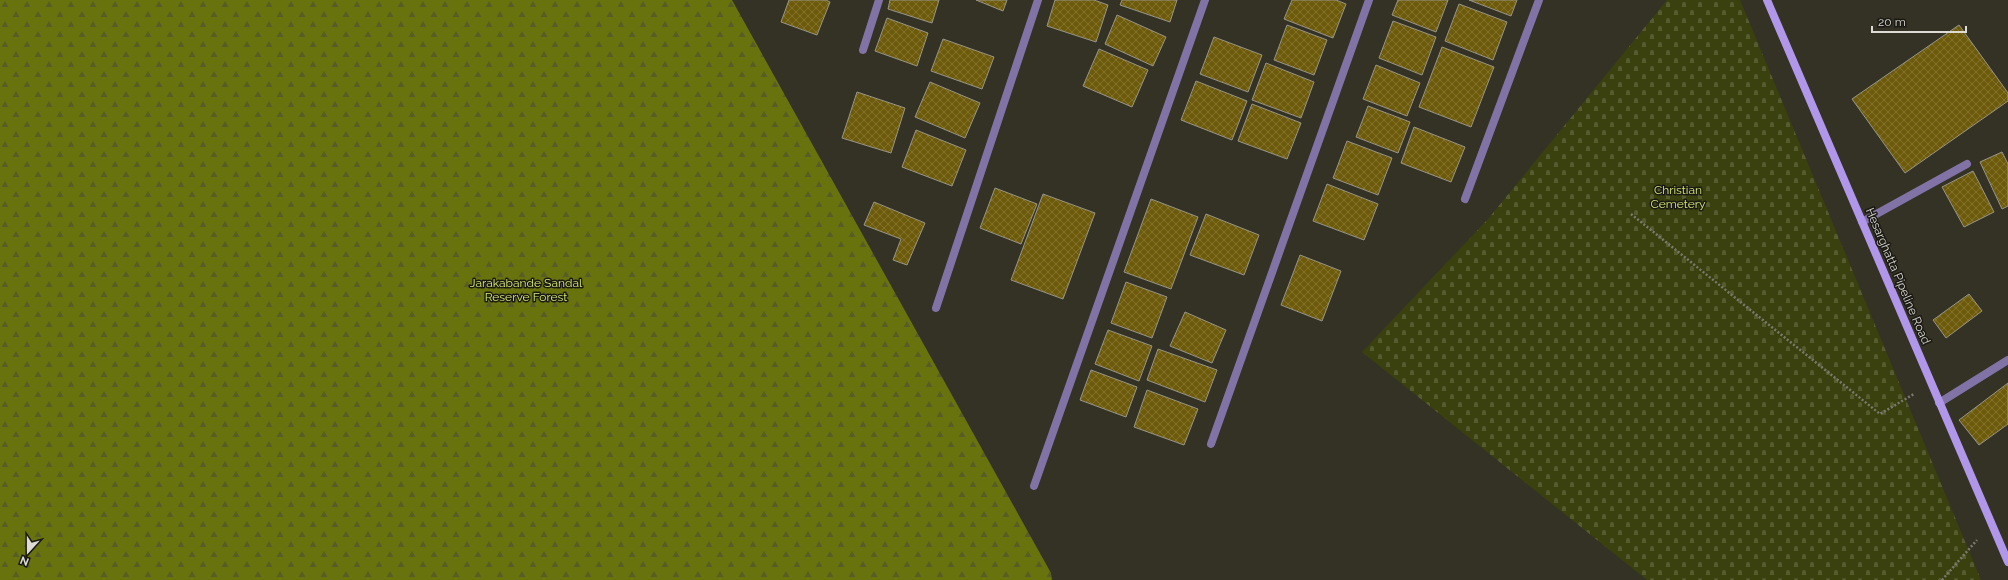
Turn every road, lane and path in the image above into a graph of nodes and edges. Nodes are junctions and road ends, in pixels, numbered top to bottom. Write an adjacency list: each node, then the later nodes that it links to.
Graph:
1 (879, 0): 7 (street)
2 (1038, 0): 12 (street)
3 (1205, 0): 17 (street)
4 (1369, 0): 16 (street)
5 (1539, 0): 9 (street)
6 (1767, 0): 11 (main road, Hesarghatta Pipeline Road)
7 (862, 50)
8 (1967, 164): 11 (street)
9 (1465, 199)
10 (1631, 214): 14 (path)
11 (1862, 222): 14 (main road, Hesarghatta Pipeline Road)
12 (936, 308)
13 (2008, 360): 15 (street)
14 (1931, 384): 15 (main road, Hesarghatta Pipeline Road)
15 (1939, 403): 18 (main road, Hesarghatta Pipeline Road)
16 (1211, 444)
17 (1034, 486)
18 (1992, 524): 19 (main road, Hesarghatta Pipeline Road); 20 (path)
19 (2008, 562)
20 (1942, 580)

